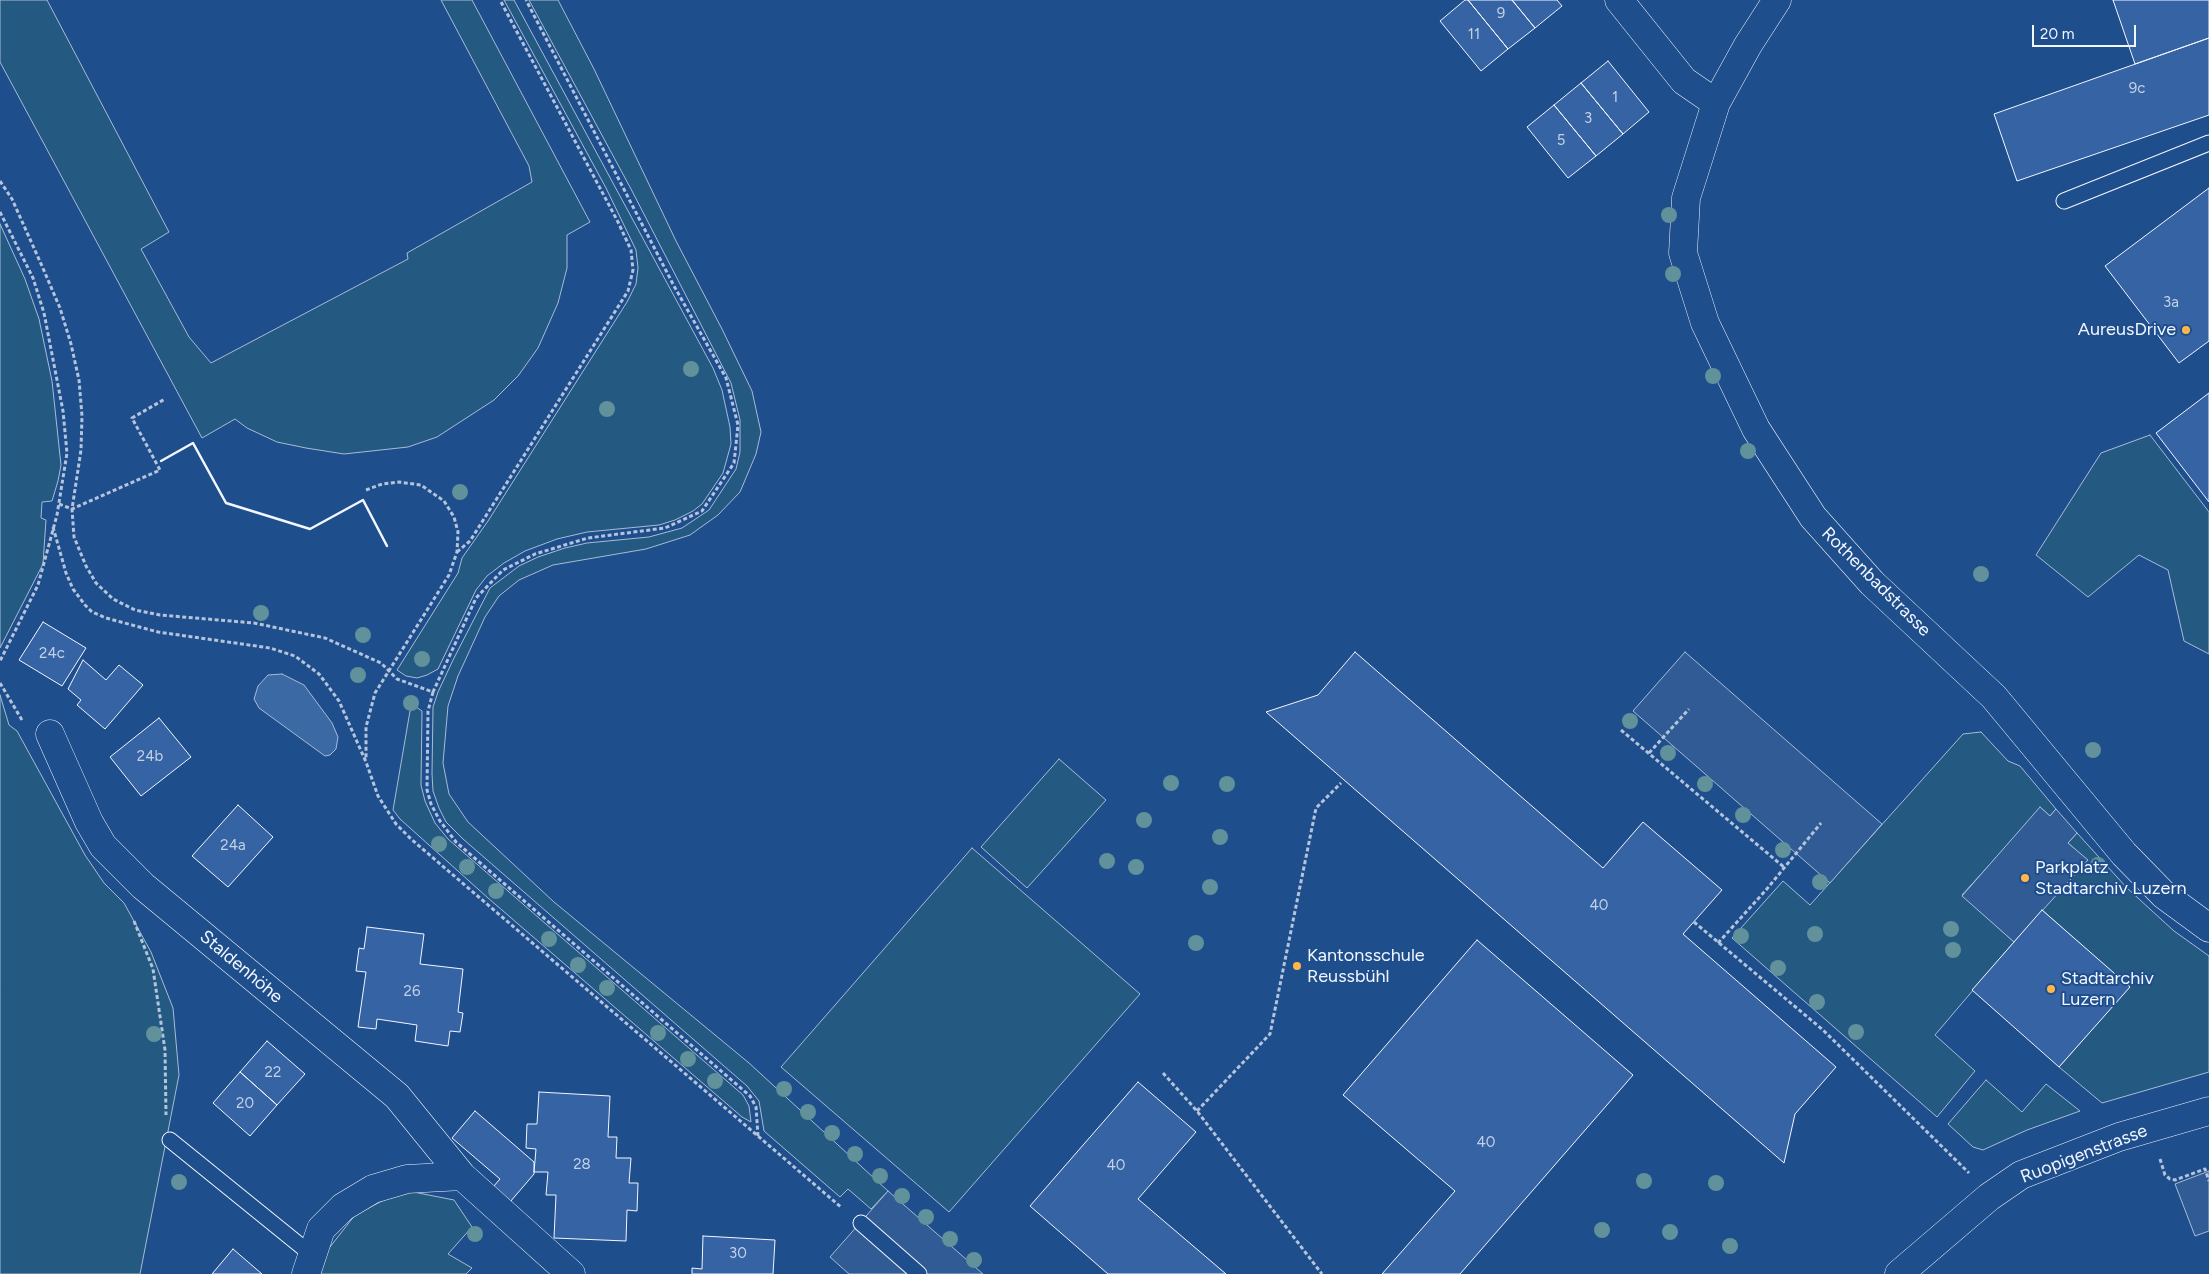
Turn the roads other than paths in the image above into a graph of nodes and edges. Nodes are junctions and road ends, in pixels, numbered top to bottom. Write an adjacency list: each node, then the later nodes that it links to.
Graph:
1 (1619, 0): 3 (street)
2 (1777, 0): 3 (street, Rothenbadstrasse)
3 (1716, 102): 7 (street, Rothenbadstrasse)
4 (2209, 143): 5 (lane)
5 (2064, 201)
6 (50, 734): 10 (street, Staldenhöhe)
7 (2209, 928)
8 (2209, 1111): 12 (street, Ruopigenstrasse)
9 (170, 1140): 13 (lane)
10 (462, 1176): 13 (street); 14 (street, Staldenhöhe)
11 (861, 1223): 15 (lane)
12 (1945, 1235): 16 (street, Ruopigenstrasse); 17 (street, Ruopigenstrasse)
13 (309, 1265)
14 (571, 1274)
15 (919, 1274)
16 (1899, 1274)
17 (1918, 1274)

